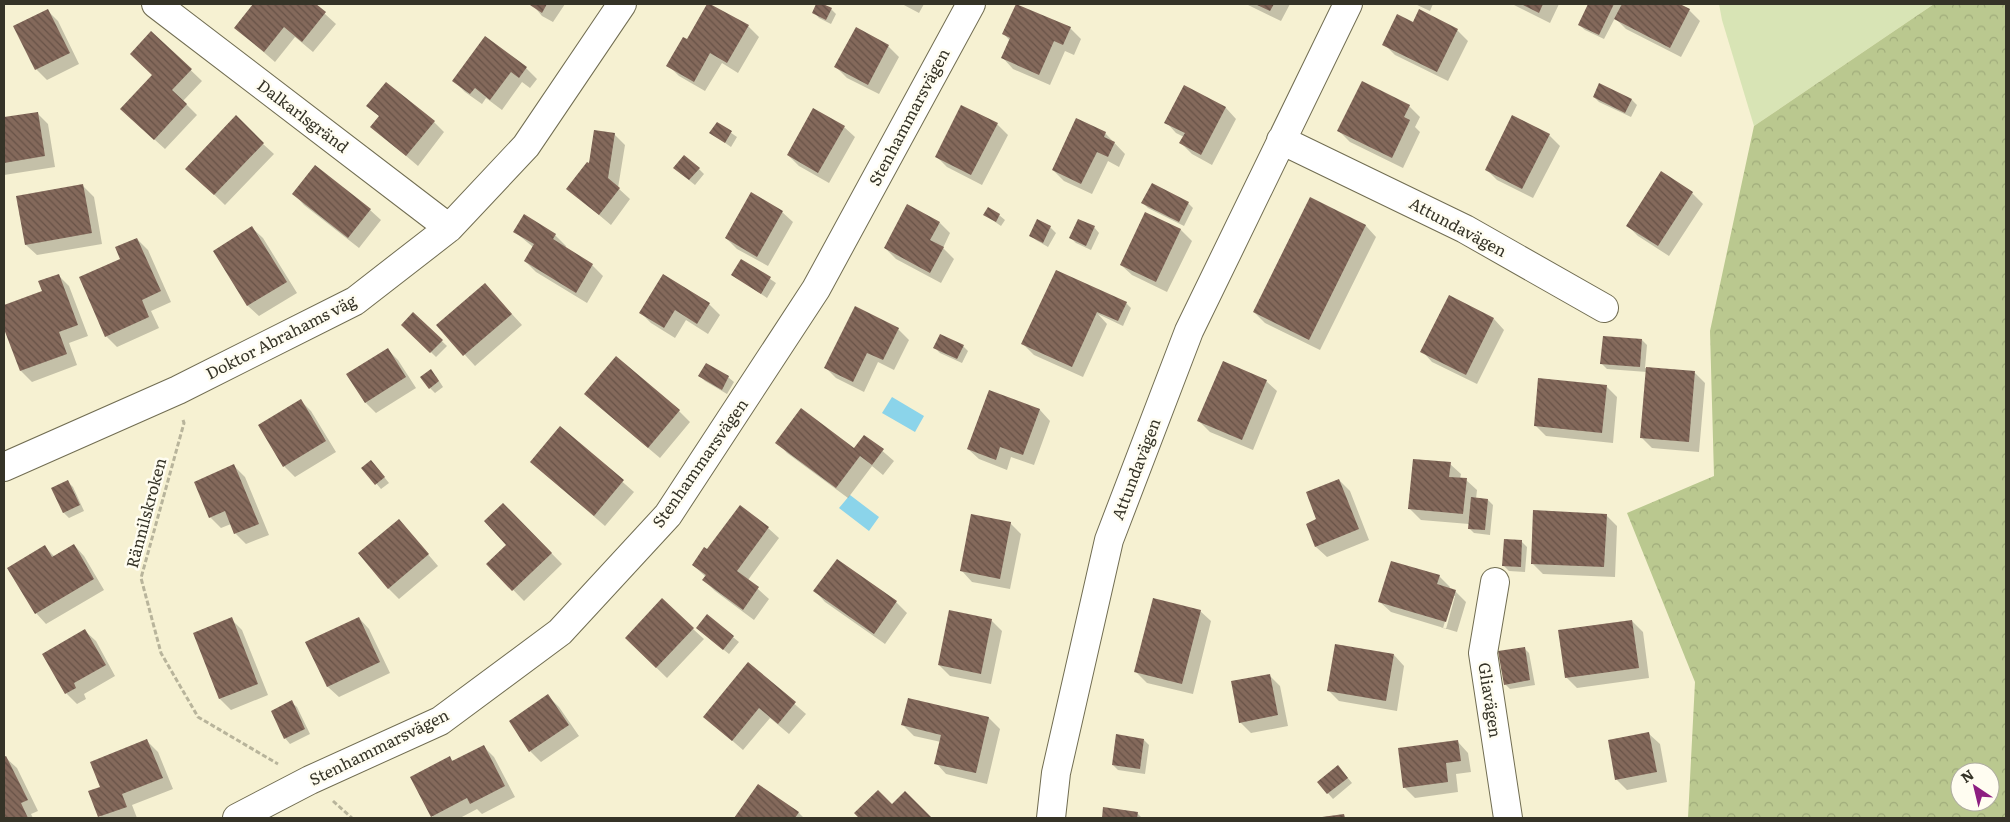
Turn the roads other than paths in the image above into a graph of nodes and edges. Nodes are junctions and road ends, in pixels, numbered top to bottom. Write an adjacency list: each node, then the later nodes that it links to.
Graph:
1 (156, 4): 6 (street, Dalkarlsgränd)
2 (622, 4): 6 (street, Doktor Abrahams väg)
3 (971, 4): 10 (street, Stenhammarsvägen)
4 (1348, 4): 5 (street, Attundavägen)
5 (1281, 140): 7 (street, Attundavägen); 11 (street, Attundavägen)
6 (450, 228): 8 (street, Doktor Abrahams väg)
7 (1604, 308)
8 (4, 467)
9 (1495, 582): 12 (street, Gliavägen)
10 (237, 818)
11 (1051, 818)
12 (1508, 818)

